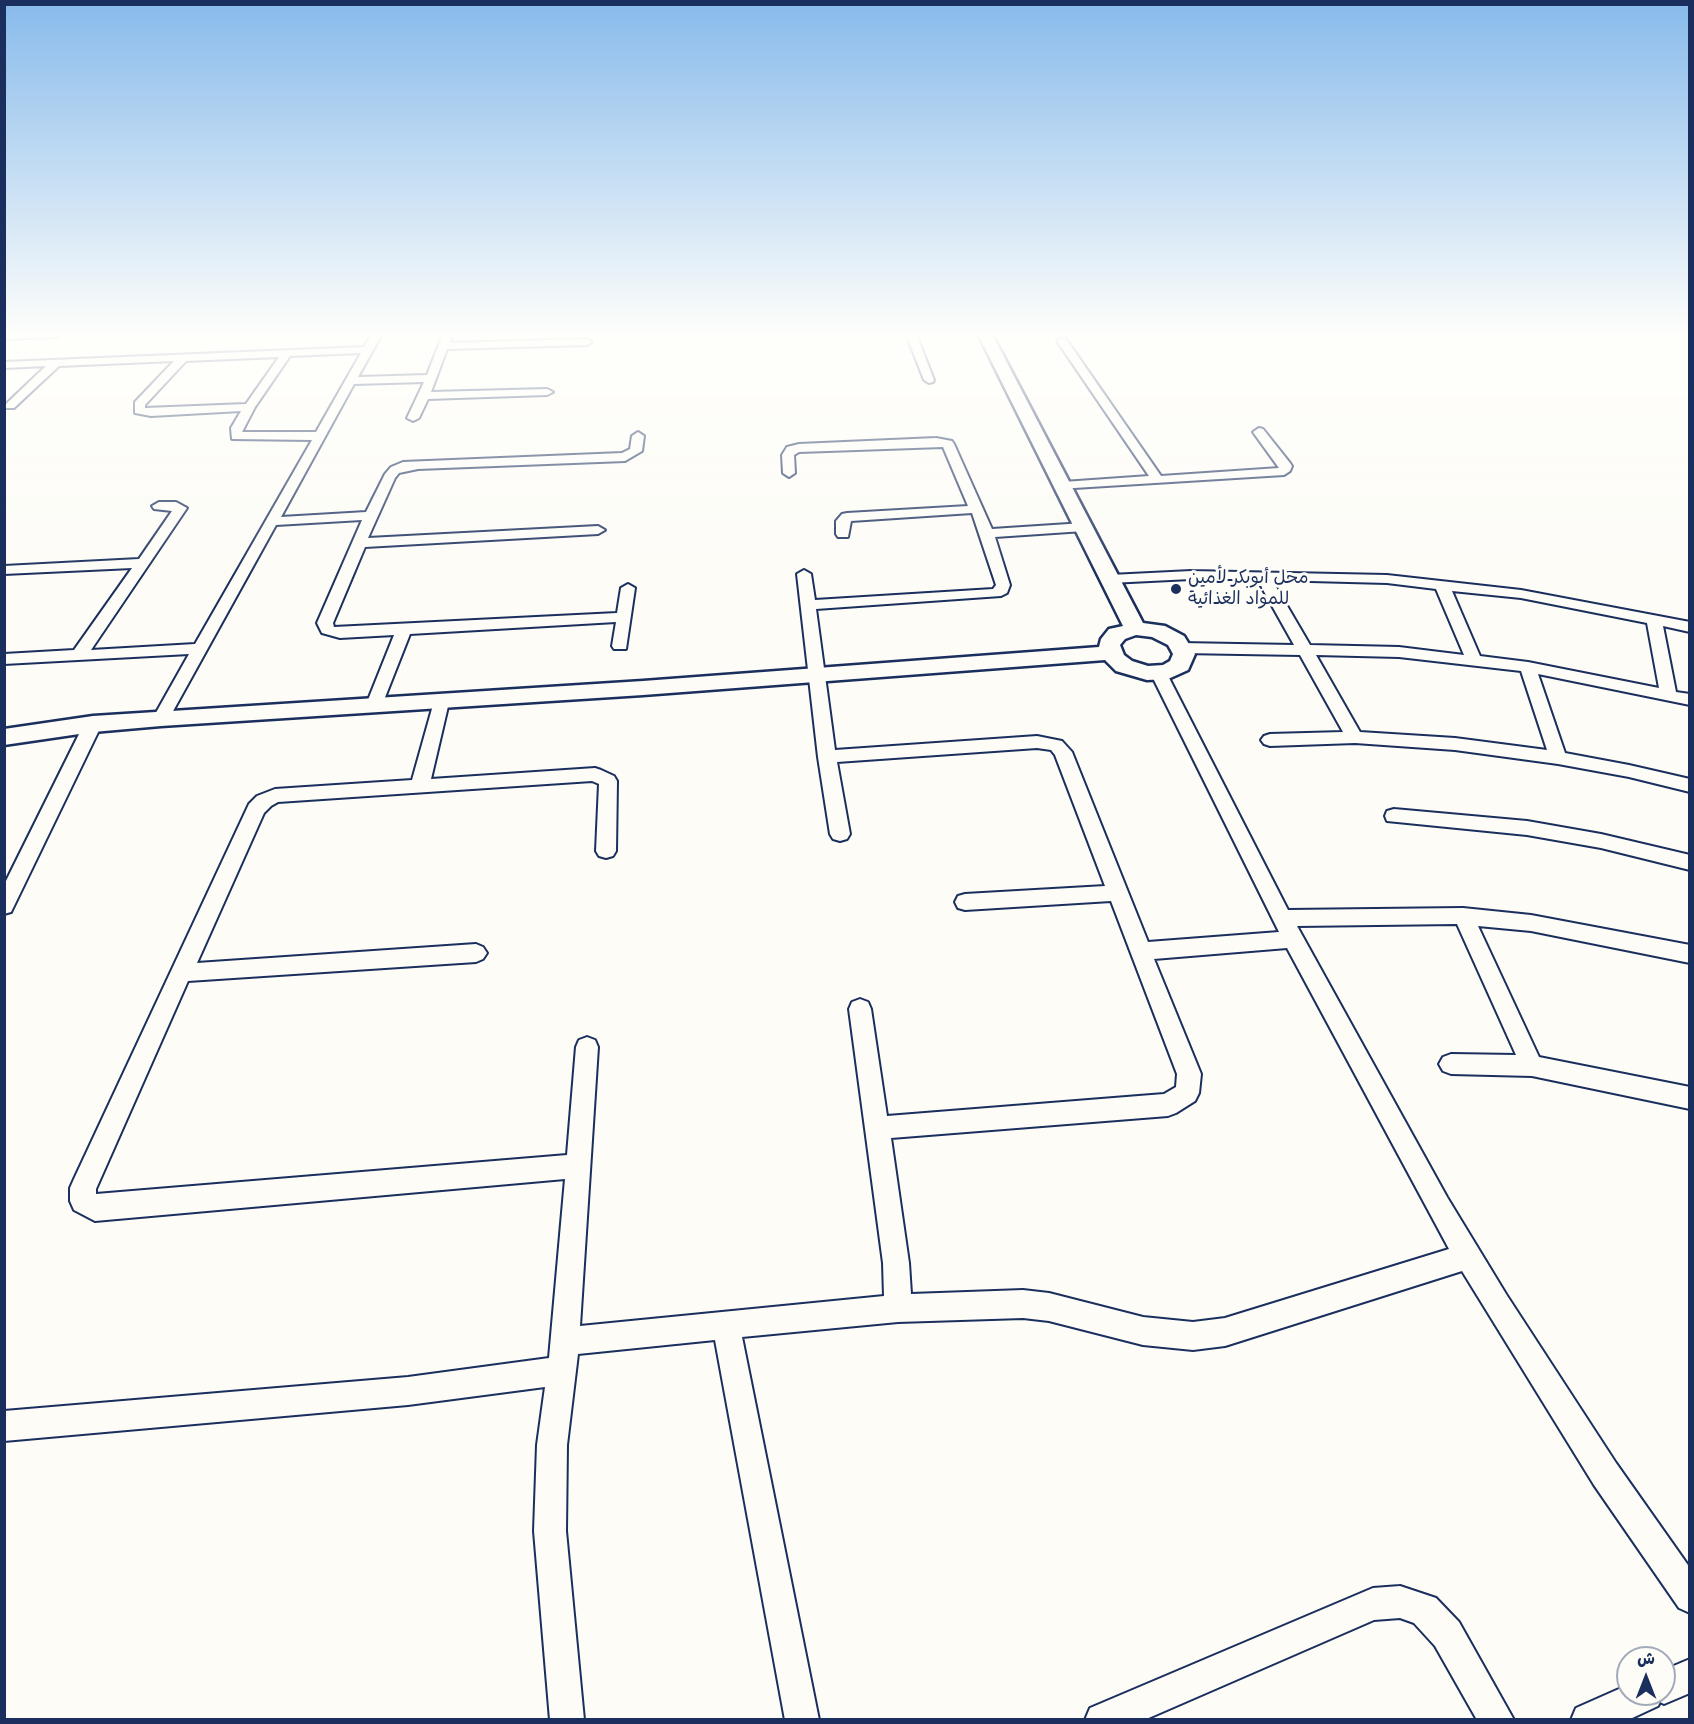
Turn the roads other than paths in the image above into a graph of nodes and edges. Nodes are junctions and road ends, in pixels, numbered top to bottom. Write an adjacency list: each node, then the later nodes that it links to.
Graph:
1 (245, 414): 8 (street)
2 (332, 414): 8 (street)
3 (414, 414): 6 (street)
4 (1026, 414): 12 (main road)
5 (1113, 414): 11 (street)
6 (412, 418)
7 (1259, 432): 11 (street)
8 (320, 436): 16 (street)
9 (638, 436): 15 (street)
10 (789, 473): 14 (street)
11 (1158, 480): 12 (street)
12 (1063, 486): 17 (main road)
13 (159, 506): 22 (street)
14 (976, 509): 19 (street); 20 (street)
15 (370, 516): 16 (street); 21 (street)
16 (272, 521): 37 (street)
17 (1084, 528): 19 (street); 26 (main road)
18 (598, 530): 21 (street)
19 (987, 533): 29 (street)
20 (843, 534)
21 (359, 543): 34 (street)
22 (141, 563): 23 (street); 40 (street)
23 (4, 570)
24 (804, 574): 29 (street)
25 (1262, 575): 26 (street); 27 (street); 38 (street)
26 (1110, 579): 33 (main road)
27 (1442, 585): 31 (street); 42 (street)
28 (628, 588): 30 (street)
29 (808, 604): 45 (street)
30 (624, 617): 34 (street); 35 (street)
31 (1654, 619): 32 (street); 46 (street)
32 (1689, 627)
33 (1136, 629): 36 (main road); 39 (main road)
34 (403, 631): 49 (street)
35 (620, 646)
36 (1182, 648): 38 (street); 44 (main road)
37 (200, 649): 40 (street); 50 (street)
38 (1304, 649): 42 (street); 53 (street)
39 (1111, 652): 44 (main road); 45 (main road)
40 (79, 655): 41 (street)
41 (4, 659)
42 (1474, 660): 43 (street)
43 (1527, 667): 46 (street); 56 (street)
44 (1159, 674): 67 (street)
45 (818, 675): 48 (main road); 55 (street)
46 (1668, 695): 47 (street)
47 (1689, 700)
48 (441, 702): 49 (main road); 57 (street)
49 (374, 705): 50 (main road)
50 (161, 718): 51 (main road)
51 (93, 724): 52 (main road); 65 (street)
52 (4, 737)
53 (1355, 737): 54 (street); 56 (street)
54 (1270, 740)
55 (827, 757): 60 (street); 63 (street)
56 (1558, 758): 58 (street)
57 (420, 786): 61 (street); 71 (street)
58 (1689, 786)
59 (1394, 816): 62 (street)
60 (840, 834)
61 (606, 851)
62 (1689, 863)
63 (1118, 893): 64 (street); 68 (street)
64 (965, 902)
65 (4, 906)
66 (1463, 916): 67 (street); 70 (street); 75 (street)
67 (1288, 928): 68 (street); 79 (street)
68 (1140, 951): 77 (street)
69 (476, 953): 71 (street)
70 (1689, 954)
71 (180, 973): 78 (street)
72 (860, 1010): 77 (street)
73 (587, 1047): 78 (street)
74 (1451, 1064): 75 (street)
75 (1532, 1066): 76 (street)
76 (1689, 1098)
77 (877, 1128): 80 (street)
78 (579, 1166): 82 (street)
79 (1468, 1256): 80 (street); 84 (street)
80 (898, 1308): 81 (street)
81 (726, 1324): 82 (street); 87 (street)
82 (563, 1355): 83 (street); 86 (street)
83 (4, 1426)
84 (1689, 1597)
85 (1618, 1706): 90 (street)
86 (567, 1719)
87 (802, 1719)
88 (1102, 1719): 89 (street)
89 (1497, 1719)
90 (1588, 1719)

